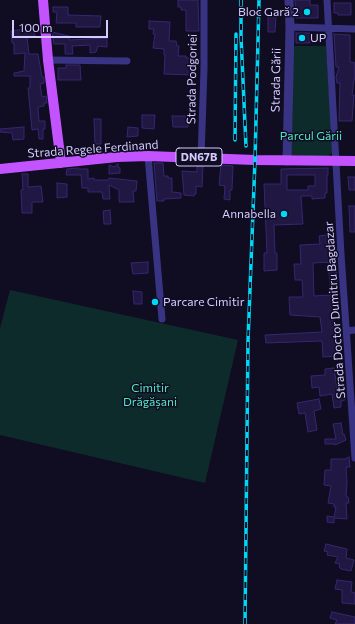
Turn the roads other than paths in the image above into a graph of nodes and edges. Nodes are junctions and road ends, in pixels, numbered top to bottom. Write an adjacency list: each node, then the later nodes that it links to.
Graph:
1 (43, 0): 8 (main road)
2 (204, 0): 11 (street, Strada Podgoriei)
3 (289, 0): 5 (street, Strada Gării)
4 (327, 0): 6 (street, Strada Doctor Dumitru Bagdazar)
5 (290, 27): 6 (street); 12 (street, Strada Gării)
6 (328, 28): 7 (street); 13 (street, Strada Doctor Dumitru Bagdazar)
7 (355, 29)
8 (48, 60): 9 (street); 15 (main road)
9 (128, 61)
10 (148, 156): 11 (main road, Strada Regele Ferdinand / DN67B); 15 (main road, Strada Regele Ferdinand / DN67B); 17 (street)
11 (201, 158): 12 (main road, Strada Regele Ferdinand / DN67B)
12 (287, 161): 13 (main road, Strada Regele Ferdinand / DN67B)
13 (337, 161): 14 (main road, Strada Regele Ferdinand / DN67B); 19 (street, Strada Doctor Dumitru Bagdazar)
14 (355, 161)
15 (61, 163): 16 (main road, Strada Regele Ferdinand / DN67B)
16 (0, 169)
17 (162, 319)
18 (355, 330): 19 (street)
19 (347, 331): 20 (street, Strada Doctor Dumitru Bagdazar)
20 (353, 385): 21 (street, Strada Doctor Dumitru Bagdazar)
21 (355, 458)

